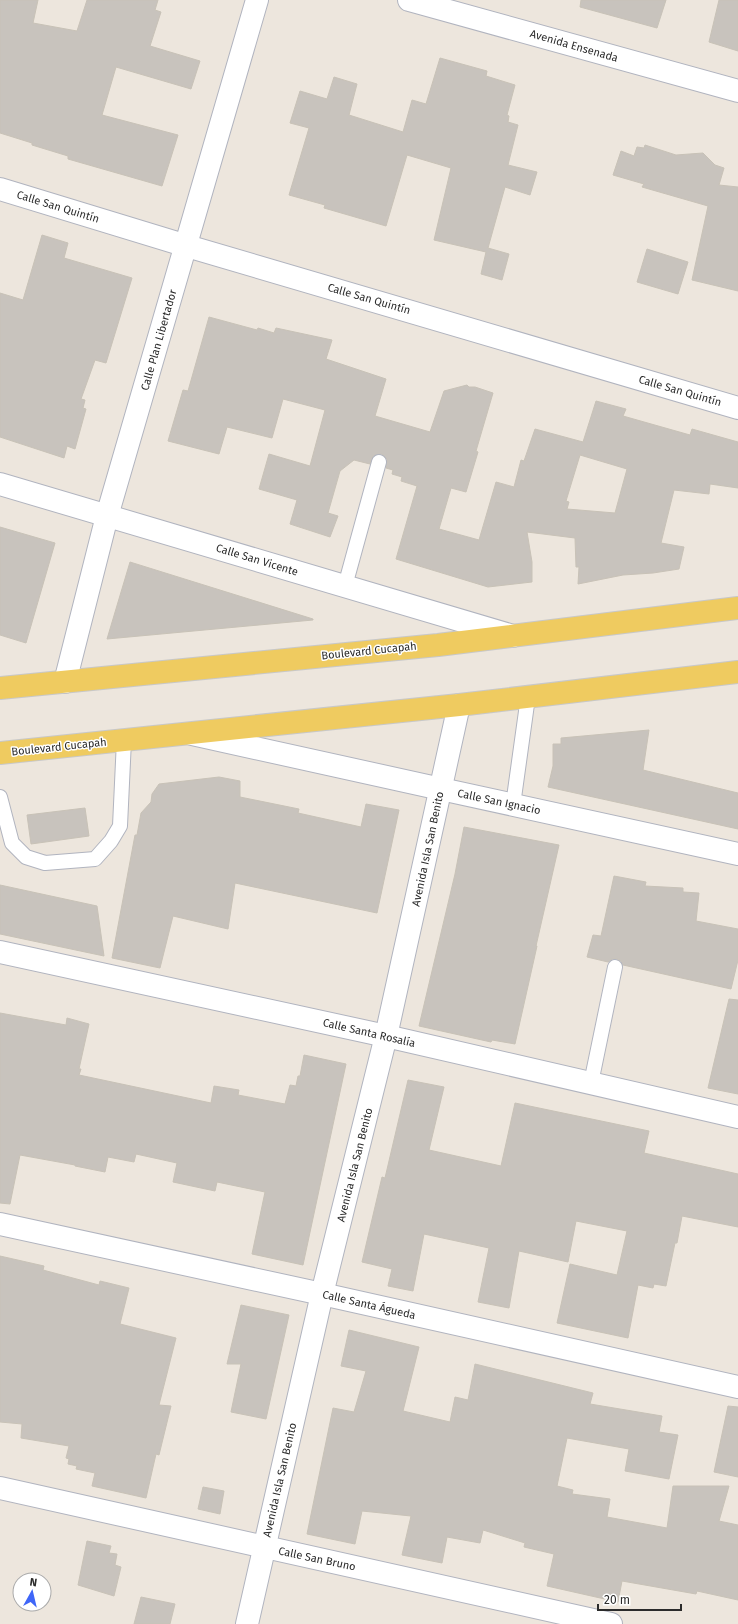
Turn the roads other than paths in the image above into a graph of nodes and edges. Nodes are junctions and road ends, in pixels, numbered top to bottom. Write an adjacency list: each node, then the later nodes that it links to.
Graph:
1 (257, 0): 5 (street, Calle Plan Libertador)
2 (409, 0): 3 (street, Avenida Ensenada)
3 (738, 91)
4 (0, 189): 5 (street, Calle San Quintín)
5 (187, 246): 6 (street, Calle San Quintín); 9 (street, Calle Plan Libertador)
6 (738, 408)
7 (378, 462): 10 (lane)
8 (0, 484): 9 (street, Calle San Vicente)
9 (108, 516): 10 (street, Calle San Vicente); 14 (street, Calle Plan Libertador)
10 (344, 586): 12 (street, Calle San Vicente)
11 (738, 608): 12 (main road, Boulevard Cucapah)
12 (513, 636): 14 (main road, Boulevard Cucapah)
13 (738, 672): 16 (main road, Boulevard Cucapah)
14 (65, 682): 15 (main road, Boulevard Cucapah)
15 (0, 688)
16 (528, 697): 17 (main road, Boulevard Cucapah); 23 (lane)
17 (459, 705): 18 (main road, Boulevard Cucapah); 21 (street, Avenida Isla San Benito)
18 (190, 734): 19 (main road, Boulevard Cucapah); 21 (street, Calle San Ignacio)
19 (124, 740): 20 (main road, Boulevard Cucapah); 22 (lane)
20 (0, 753)
21 (441, 789): 23 (street, Calle San Ignacio); 27 (street, Avenida Isla San Benito)
22 (0, 797)
23 (513, 805): 24 (street, Calle San Ignacio)
24 (738, 854)
25 (0, 952): 27 (street, Calle Santa Rosalía)
26 (615, 967): 28 (lane)
27 (386, 1036): 28 (street, Calle Santa Rosalía); 31 (street, Avenida Isla San Benito)
28 (591, 1083): 29 (street, Calle Santa Rosalía)
29 (738, 1117)
30 (0, 1224): 31 (street, Calle Santa Águeda)
31 (322, 1294): 32 (street, Calle Santa Águeda); 34 (street, Avenida Isla San Benito)
32 (738, 1387)
33 (0, 1488): 34 (street, Calle San Bruno)
34 (264, 1548): 35 (street, Avenida Isla San Benito); 36 (street, Calle San Bruno)
35 (247, 1624)
36 (611, 1624)

